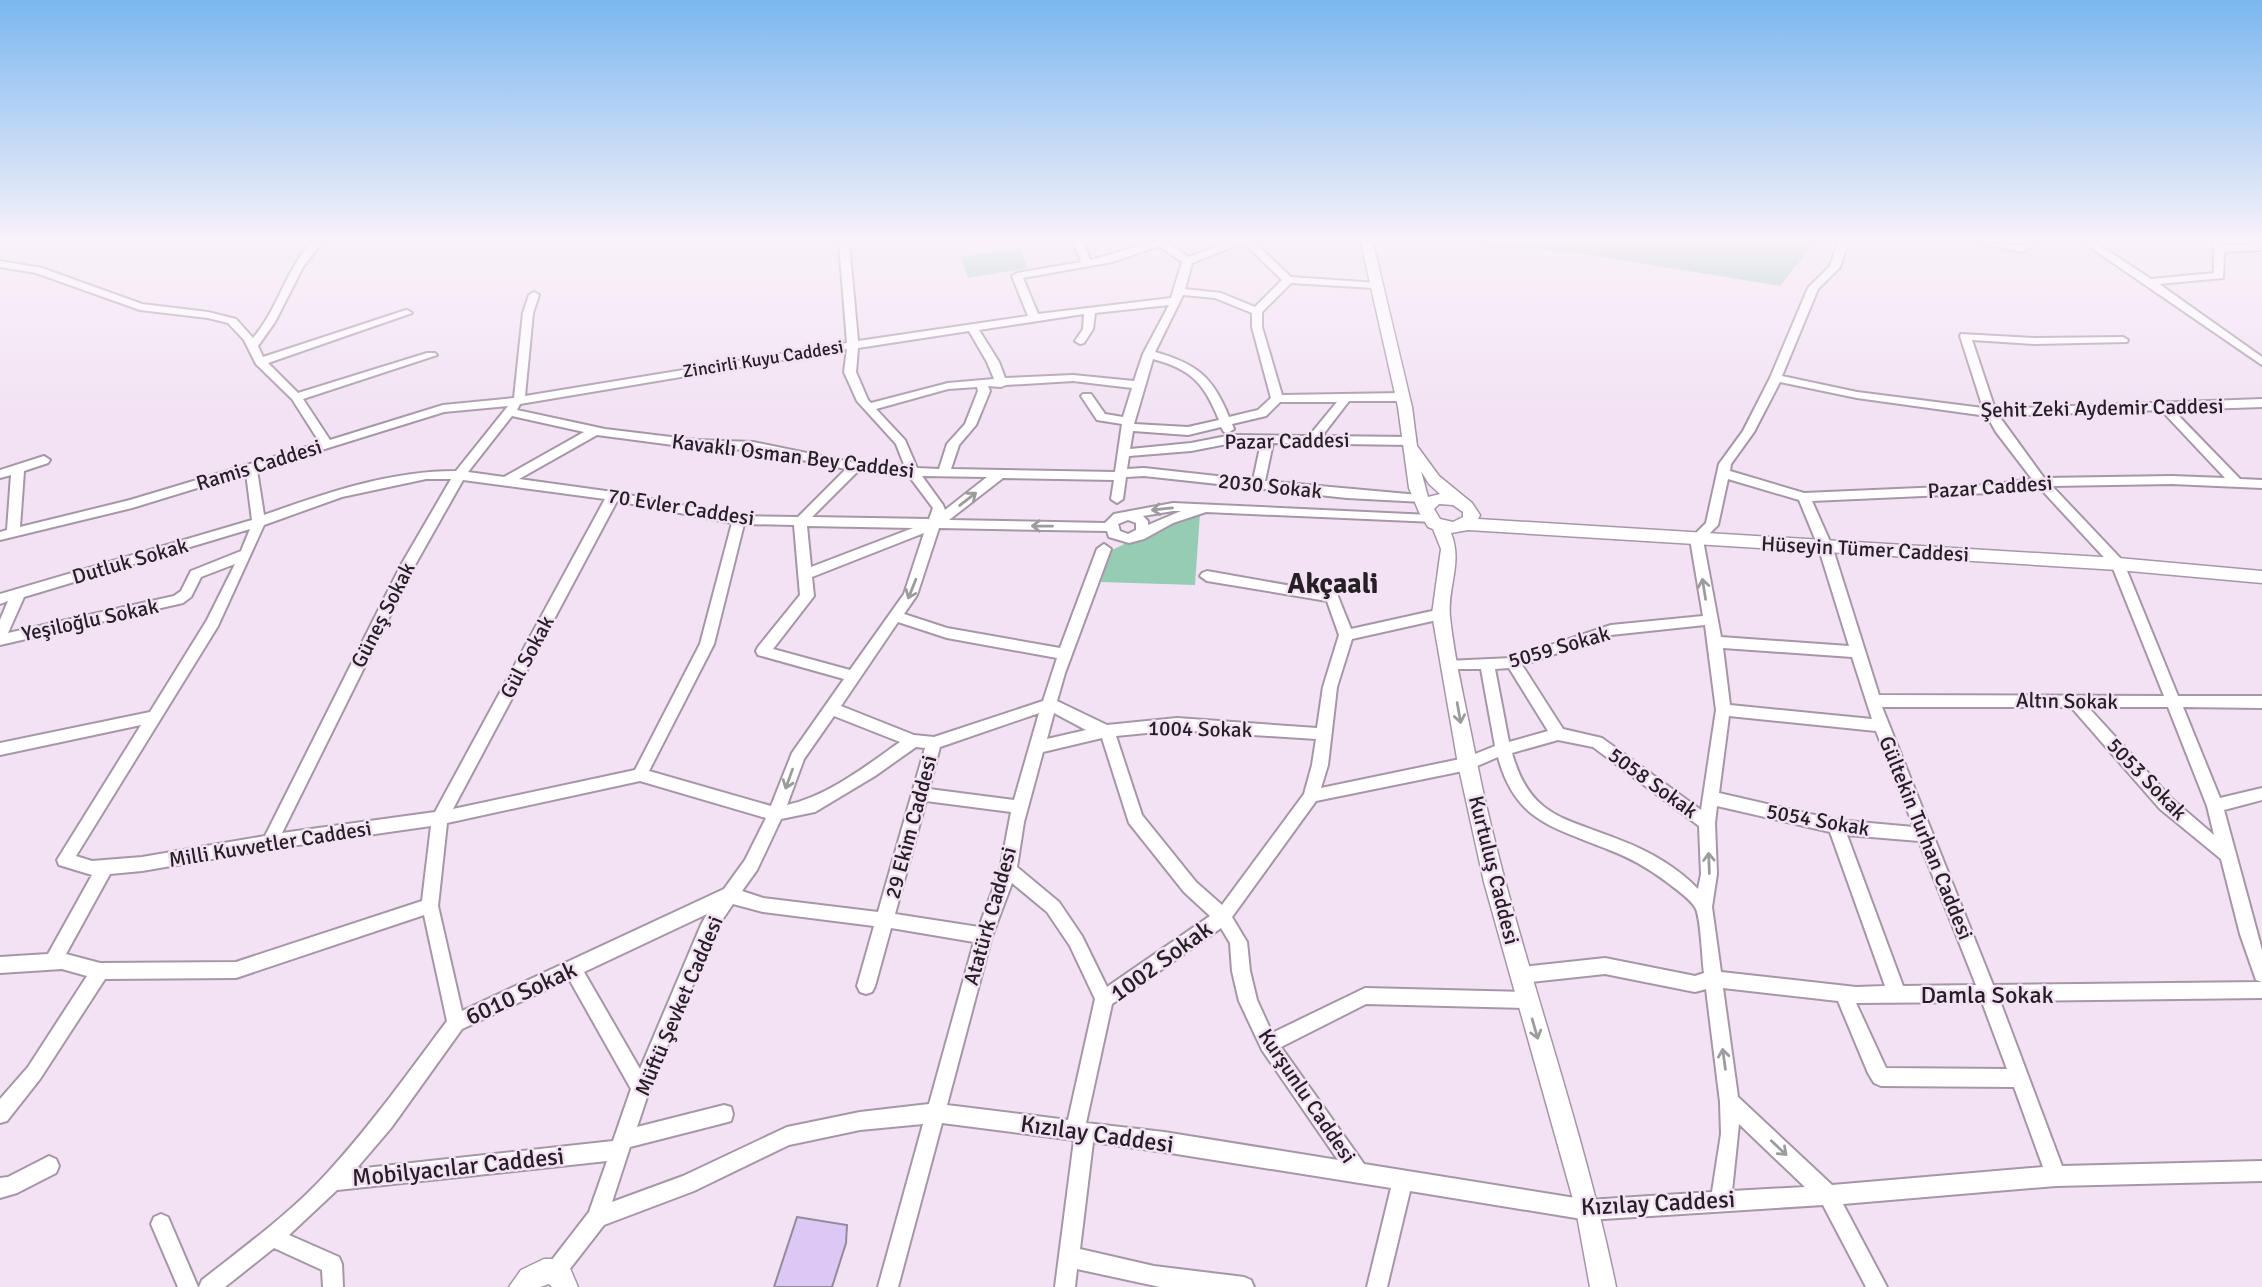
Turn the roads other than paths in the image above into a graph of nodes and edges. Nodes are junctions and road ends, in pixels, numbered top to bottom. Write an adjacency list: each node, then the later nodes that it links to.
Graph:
1 (130, 303): 21 (street)
2 (279, 303): 21 (street)
3 (531, 303): 36 (street)
4 (849, 303): 20 (street)
5 (1028, 303): 16 (street)
6 (1133, 303): 13 (street, Zincirli Kuyu Caddesi)
7 (1174, 303): 22 (street)
8 (1238, 303): 14 (street, Zincirli Kuyu Caddesi)
9 (1266, 303): 14 (street)
10 (1379, 303): 32 (main road, Kurtuluş Caddesi)
11 (1807, 303): 26 (street)
12 (2179, 303): 25 (street)
13 (1090, 310): 16 (street, Zincirli Kuyu Caddesi); 19 (street)
14 (1258, 311): 34 (street)
15 (407, 313): 24 (street)
16 (1034, 318): 17 (street, Zincirli Kuyu Caddesi)
17 (972, 327): 20 (street, Zincirli Kuyu Caddesi); 28 (street)
18 (2123, 340): 39 (street)
19 (1080, 341)
20 (853, 345): 36 (street, Zincirli Kuyu Caddesi); 37 (street)
21 (252, 346): 24 (street)
22 (1149, 354): 29 (street); 40 (street)
23 (431, 355): 31 (street)
24 (260, 362): 31 (street)
25 (2262, 362)
26 (1776, 378): 39 (street, Şehit Zeki Aydemir Caddesi); 55 (street)
27 (982, 383): 28 (street); 37 (street); 53 (street)
28 (1001, 384): 29 (street)
29 (1139, 384): 41 (street)
30 (1087, 396): 41 (street)
31 (296, 397): 47 (street)
32 (1402, 397): 33 (street); 46 (main road, Kurtuluş Caddesi)
33 (1346, 398): 34 (street); 45 (street)
34 (1278, 399): 40 (street)
35 (2262, 403): 38 (street, Şehit Zeki Aydemir Caddesi)
36 (514, 407): 42 (street, Kavaklı Osman Bey Caddesi); 47 (street, Ramis Caddesi); 59 (street, Güneş Sokak)
37 (869, 407): 54 (street)
38 (2165, 408): 39 (street, Şehit Zeki Aydemir Caddesi); 62 (street)
39 (1990, 414): 61 (street)
40 (1225, 421): 41 (street); 44 (street)
41 (1128, 425): 48 (street)
42 (595, 431): 50 (street, Kavaklı Osman Bey Caddesi); 60 (street)
43 (1268, 438): 44 (street, Pazar Caddesi); 45 (street, Pazar Caddesi); 63 (street)
44 (1232, 439): 48 (street, Pazar Caddesi)
45 (1313, 439): 46 (street, Pazar Caddesi)
46 (1410, 441): 68 (main road); 69 (main road, Kurtuluş Caddesi)
47 (327, 444): 51 (street, Ramis Caddesi)
48 (1123, 453): 58 (street)
49 (44, 460): 52 (street)
50 (855, 467): 54 (street, Kavaklı Osman Bey Caddesi); 72 (street)
51 (251, 468): 71 (street); 75 (street, Ramis Caddesi)
52 (18, 469): 56 (street); 75 (street)
53 (944, 471): 54 (street, Kavaklı Osman Bey Caddesi); 57 (street, Kavaklı Osman Bey Caddesi)
54 (913, 472): 74 (street)
55 (1722, 473): 66 (street, Pazar Caddesi); 77 (street)
56 (0, 474)
57 (1000, 474): 58 (street, Kavaklı Osman Bey Caddesi); 74 (street, one-way to 57)
58 (1121, 474): 63 (street, 2030 Sokak); 73 (street)
59 (459, 475): 60 (street, 70 Evler Caddesi); 71 (street, 70 Evler Caddesi); 129 (street, Güneş Sokak)
60 (506, 481): 65 (street, 70 Evler Caddesi)
61 (2041, 482): 62 (street, Pazar Caddesi); 66 (street, Pazar Caddesi); 81 (street)
62 (2237, 482): 64 (street, Pazar Caddesi)
63 (1258, 483): 69 (street, 2030 Sokak)
64 (2262, 484)
65 (613, 496): 70 (street, 70 Evler Caddesi); 125 (street, Gül Sokak)
66 (1804, 497): 78 (street, Gültekin Turhan Caddesi)
67 (1206, 508): 69 (street); 73 (street, one-way to 73); 76 (street)
68 (1466, 512): 69 (main road); 69 (main road); 77 (main road, Hüseyin Tümer Caddesi)
69 (1429, 514): 87 (main road, Kurtuluş Caddesi)
70 (739, 520): 72 (street, 70 Evler Caddesi); 117 (street)
71 (259, 522): 80 (street, Milli Kuvvetler Caddesi); 85 (street, Dutluk Sokak)
72 (800, 522): 74 (street, 70 Evler Caddesi); 82 (street)
73 (1116, 522): 74 (street, 70 Evler Caddesi, one-way to 74); 76 (street); 76 (street); 79 (street, Atatürk Caddesi)
74 (935, 524): 82 (street); 88 (street, Müftü Şevket Caddesi, one-way to 88)
75 (7, 535)
76 (1134, 537): 79 (street)
77 (1696, 540): 78 (main road, Hüseyin Tümer Caddesi); 89 (street, one-way to 77)
78 (1825, 546): 81 (main road, Hüseyin Tümer Caddesi); 93 (street, Gültekin Turhan Caddesi)
79 (1104, 549): 94 (street, Atatürk Caddesi)
80 (246, 554): 91 (street, Yeşiloğlu Sokak); 106 (street, Milli Kuvvetler Caddesi)
81 (2118, 564): 84 (main road, Hüseyin Tümer Caddesi); 102 (street)
82 (807, 574): 98 (street)
83 (1207, 576): 90 (street)
84 (2262, 577)
85 (18, 594): 86 (street, Dutluk Sokak); 91 (street)
86 (0, 599)
87 (1441, 614): 90 (street); 96 (main road, Kurtuluş Caddesi)
88 (897, 617): 94 (street); 98 (street, Müftü Şevket Caddesi)
89 (1709, 620): 92 (street); 95 (street, 5059 Sokak)
90 (1346, 635): 109 (street)
91 (0, 638)
92 (1715, 642): 93 (street); 105 (street)
93 (1856, 652): 100 (street, Gültekin Turhan Caddesi)
94 (1065, 654): 103 (street, Atatürk Caddesi)
95 (1513, 663): 97 (street, 5059 Sokak); 110 (street)
96 (1451, 665): 97 (street, 5059 Sokak); 116 (main road, Kurtuluş Caddesi, one-way to 116)
97 (1487, 665): 114 (street)
98 (852, 676): 104 (street, Müftü Şevket Caddesi)
99 (2073, 700): 100 (street, Altın Sokak); 102 (street, Altın Sokak); 130 (street, 5053 Sokak)
100 (1872, 701): 107 (street, Gültekin Turhan Caddesi)
101 (2262, 702): 102 (street, Altın Sokak)
102 (2174, 703): 122 (street)
103 (1049, 704): 108 (street); 112 (street, 29 Ekim Caddesi); 113 (street, Atatürk Caddesi)
104 (833, 709): 111 (street); 124 (street, Müftü Şevket Caddesi, one-way to 124)
105 (1723, 710): 107 (street); 121 (street)
106 (156, 716): 115 (street); 131 (street, Milli Kuvvetler Caddesi)
107 (1881, 726): 128 (street, Gültekin Turhan Caddesi)
108 (1107, 731): 109 (street, 1004 Sokak); 113 (street, 1004 Sokak); 136 (street)
109 (1323, 734): 120 (street)
110 (1558, 734): 114 (street); 126 (street, 5058 Sokak)
111 (913, 741): 112 (street); 124 (street)
112 (934, 743): 118 (street, 29 Ekim Caddesi)
113 (1037, 747): 123 (street, Atatürk Caddesi)
114 (1505, 748): 116 (street); 135 (street)
115 (0, 749)
116 (1468, 764): 120 (street); 145 (main road, Kurtuluş Caddesi)
117 (640, 775): 124 (street); 125 (street, Milli Kuvvetler Caddesi)
118 (920, 794): 123 (street); 137 (street, 29 Ekim Caddesi)
119 (2262, 794): 122 (street)
120 (1311, 796): 136 (street)
121 (1712, 798): 126 (street); 127 (street, 5054 Sokak)
122 (2216, 806): 130 (street)
123 (1020, 807): 132 (street, Atatürk Caddesi)
124 (776, 814): 133 (street, Müftü Şevket Caddesi)
125 (440, 818): 129 (street, Milli Kuvvetler Caddesi); 134 (street)
126 (1707, 822): 135 (street, one-way to 126)
127 (1836, 827): 128 (street, 5054 Sokak); 150 (street)
128 (1925, 835): 151 (street, Gültekin Turhan Caddesi)
129 (270, 842): 131 (street, Milli Kuvvetler Caddesi)
130 (2226, 854): 138 (street)
131 (105, 867): 140 (street)
132 (1008, 870): 139 (street, Atatürk Caddesi); 152 (street)
133 (729, 895): 137 (street); 142 (street, 6010 Sokak); 157 (street, Müftü Şevket Caddesi)
134 (430, 906): 143 (street); 154 (street)
135 (1704, 907): 146 (street)
136 (1223, 917): 152 (street, 1002 Sokak); 155 (street, Kurşunlu Caddesi)
137 (886, 920): 139 (street); 147 (street, 29 Ekim Caddesi)
138 (2255, 932): 144 (street)
139 (984, 936): 159 (street, Atatürk Caddesi)
140 (53, 961): 141 (street); 143 (street)
141 (0, 965)
142 (573, 968): 154 (street, 6010 Sokak); 157 (street)
143 (100, 971): 160 (street)
144 (2262, 974)
145 (1522, 975): 146 (street, Damla Sokak); 153 (main road, Kurtuluş Caddesi)
146 (1713, 979): 149 (street, Damla Sokak); 158 (street, one-way to 146)
147 (866, 986)
148 (2262, 990): 151 (street, Damla Sokak)
149 (1843, 993): 150 (street, Damla Sokak); 156 (street)
150 (1897, 995): 151 (street, Damla Sokak)
151 (1989, 996): 156 (street, Gültekin Turhan Caddesi)
152 (1104, 999): 162 (street, 1002 Sokak)
153 (1527, 1000): 155 (street); 173 (main road, Kurtuluş Caddesi, one-way to 173)
154 (456, 1023): 168 (street, 6010 Sokak)
155 (1268, 1044): 166 (street, Kurşunlu Caddesi)
156 (2020, 1078): 167 (street, Gültekin Turhan Caddesi)
157 (641, 1088): 163 (street, Müftü Şevket Caddesi)
158 (1729, 1101): 171 (street, one-way to 171); 172 (street)
159 (935, 1113): 162 (street, Kızılay Caddesi); 174 (street, Kızılay Caddesi); 183 (street, Atatürk Caddesi)
160 (0, 1114)
161 (724, 1114): 163 (street)
162 (1080, 1131): 166 (street, Kızılay Caddesi); 177 (street, 1002 Sokak)
163 (623, 1144): 168 (street, Mobilyacılar Caddesi); 174 (street, Müftü Şevket Caddesi)
164 (49, 1166): 170 (street)
165 (2262, 1171): 167 (street, Kızılay Caddesi)
166 (1360, 1175): 169 (street, Kızılay Caddesi)
167 (2056, 1176): 171 (street, Kızılay Caddesi)
168 (333, 1181): 176 (street, Mobilyacılar Caddesi)
169 (1402, 1182): 173 (street, Kızılay Caddesi); 186 (street)
170 (0, 1188)
171 (1828, 1195): 172 (street, Kızılay Caddesi); 188 (street)
172 (1721, 1200): 173 (street, Kızılay Caddesi)
173 (1588, 1210): 187 (main road, Kurtuluş Caddesi)
174 (597, 1219): 178 (street, Müftü Şevket Caddesi)
175 (161, 1224): 180 (street)
176 (272, 1237): 181 (street, Mobilyacılar Caddesi); 182 (street)
177 (1069, 1257): 184 (street, 1002 Sokak); 185 (street)
178 (564, 1282): 179 (main road, Müftü Şevket Caddesi)
179 (522, 1285)
180 (188, 1287)
181 (209, 1287)
182 (333, 1287)
183 (888, 1287)
184 (1065, 1287)
185 (1244, 1287)
186 (1377, 1287)
187 (1603, 1287)
188 (1877, 1287)

